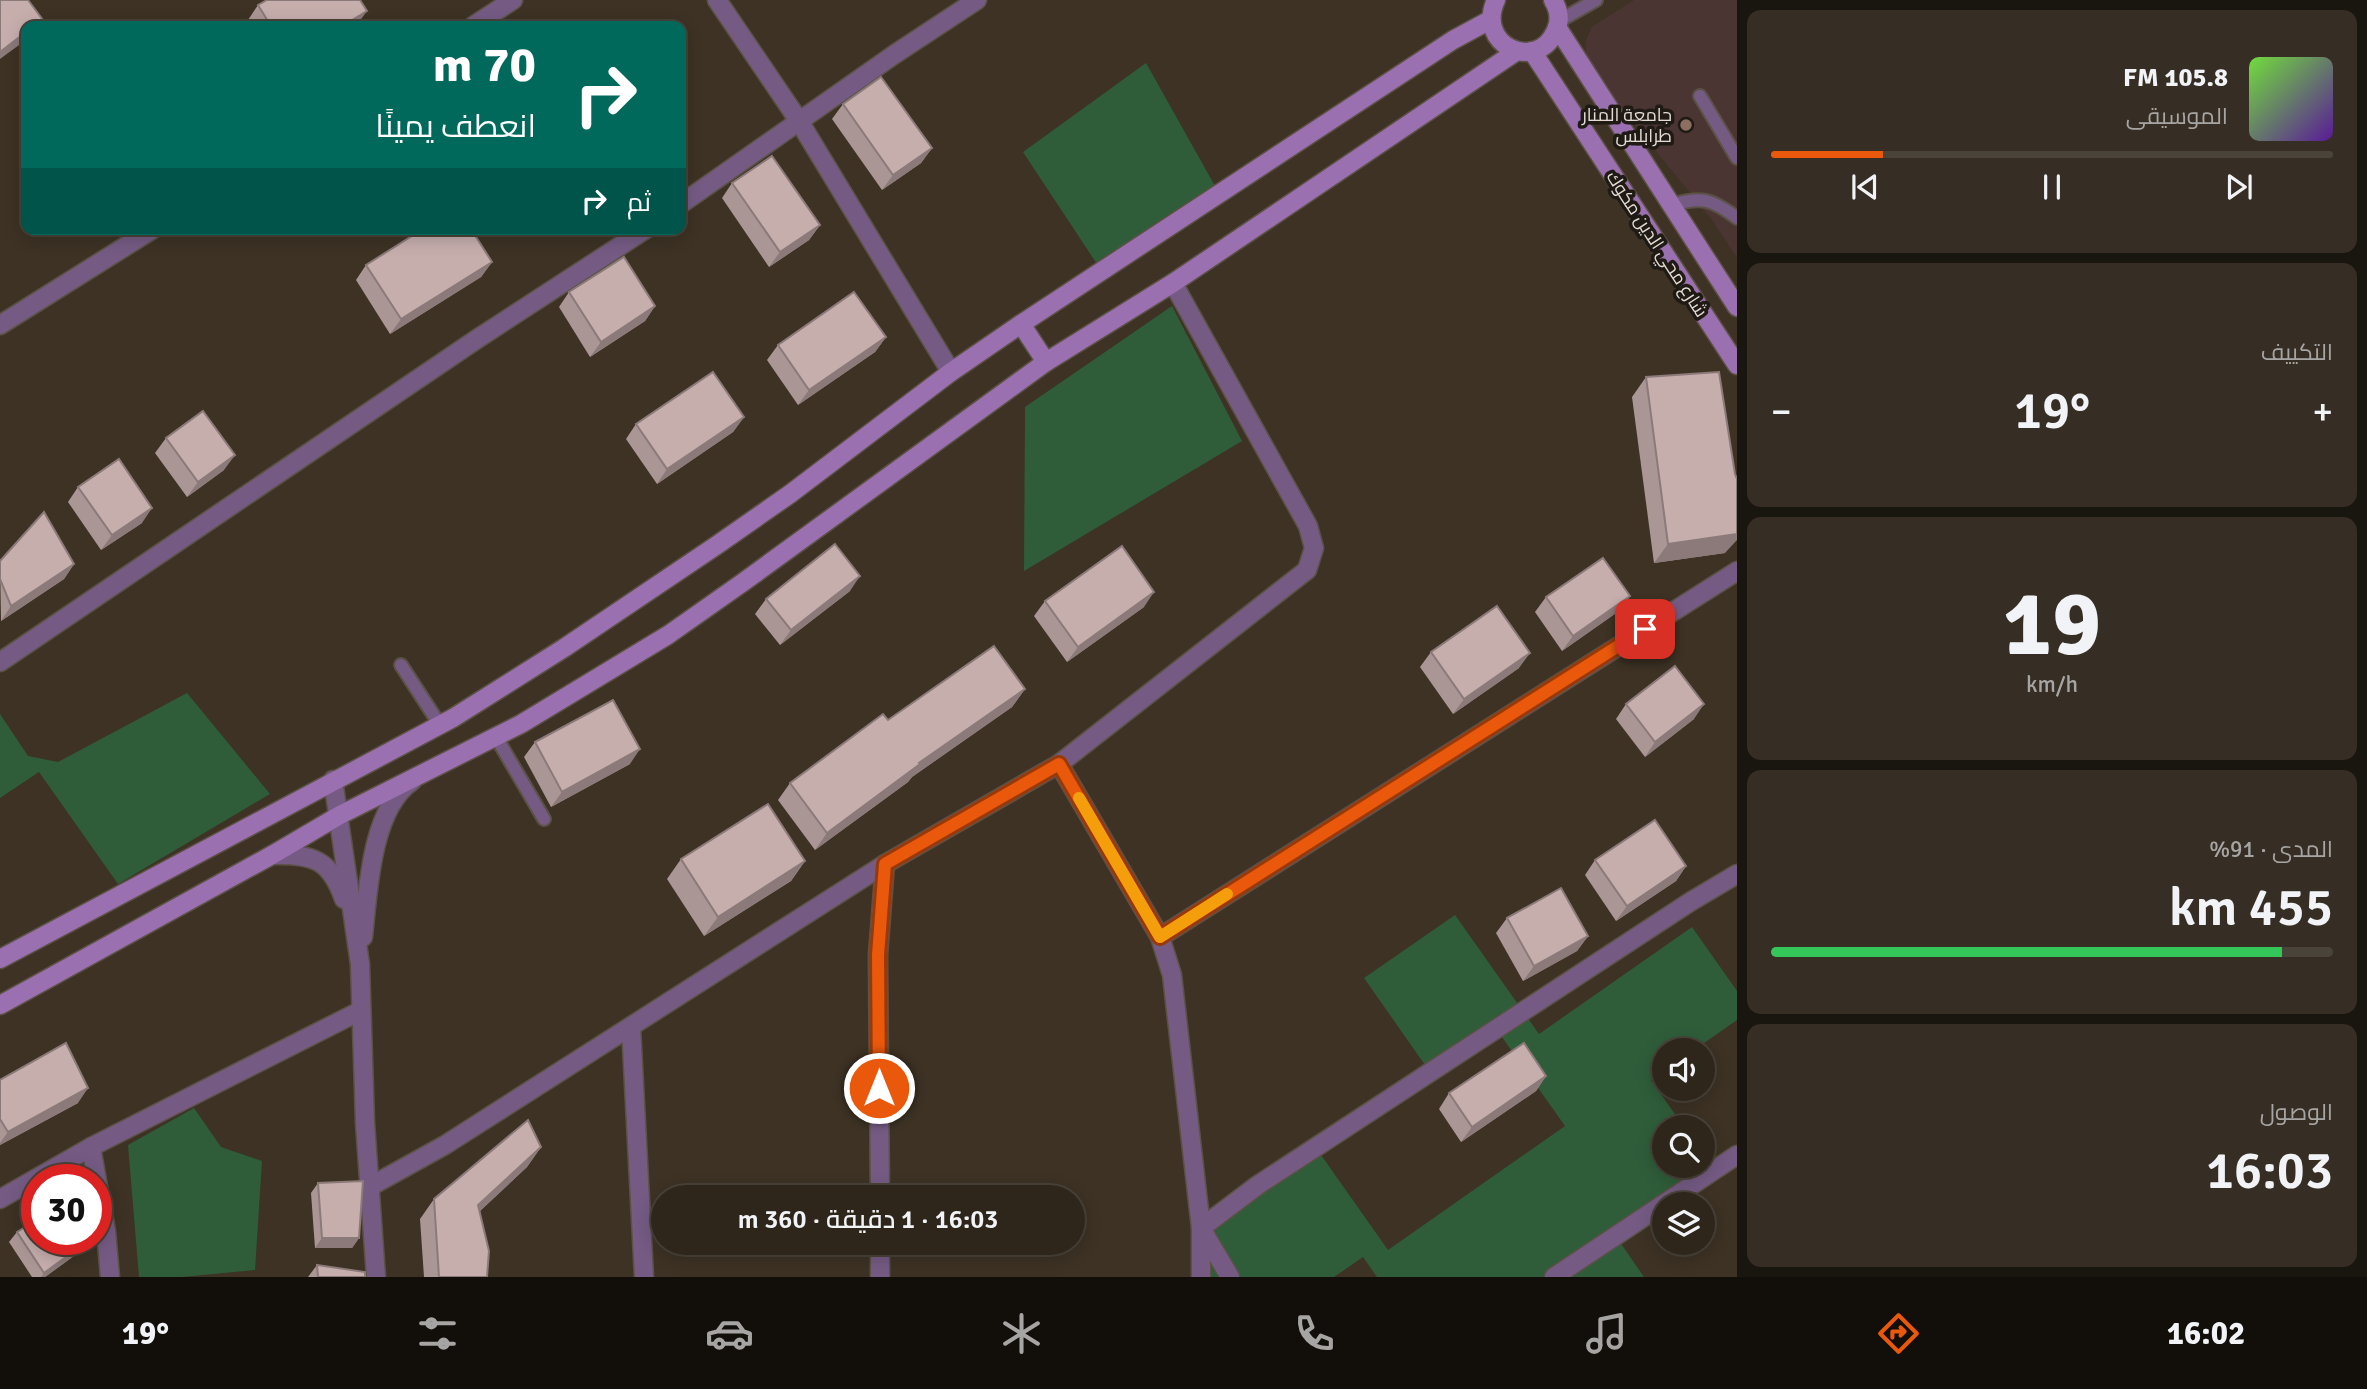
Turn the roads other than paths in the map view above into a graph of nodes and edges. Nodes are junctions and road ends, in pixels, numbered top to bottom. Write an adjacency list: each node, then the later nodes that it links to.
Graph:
1 (513, 0): 8 (street)
2 (716, 0): 12 (street)
3 (977, 0): 12 (street)
4 (1495, 0): 7 (street)
5 (1553, 0): 9 (street, شارع محي الدين مكوك)
6 (1596, 0): 9 (lane)
7 (1490, 20): 10 (street, شارع محي الدين مكوك); 21 (street)
8 (480, 21)
9 (1558, 24): 10 (street); 15 (street, شارع محي الدين مكوك)
10 (1524, 51): 19 (street); 24 (street, شارع محي الدين مكوك)
11 (1700, 96): 13 (lane)
12 (799, 121): 14 (street); 25 (street)
13 (1737, 158)
14 (686, 200)
15 (1671, 205): 16 (lane); 20 (street, شارع محي الدين مكوك)
16 (1737, 218)
17 (143, 235): 22 (street)
18 (637, 235): 27 (street)
19 (1173, 283): 23 (street); 31 (street)
20 (1737, 307)
21 (1021, 324): 23 (street); 25 (street)
22 (0, 325)
23 (1046, 362): 30 (street)
24 (1737, 365)
25 (951, 372): 29 (street)
26 (1737, 571): 39 (street)
27 (0, 662)
28 (401, 665): 29 (lane)
29 (440, 725): 33 (street)
30 (496, 737): 32 (street); 35 (lane)
31 (1059, 764): 37 (street); 39 (street)
32 (419, 776): 34 (street); 41 (street)
33 (333, 780): 34 (street); 40 (street)
34 (340, 815): 36 (street); 41 (street)
35 (544, 819)
36 (272, 855): 41 (street); 42 (street)
37 (885, 864): 44 (street); 47 (street)
38 (1737, 874): 50 (street)
39 (1160, 937): 50 (street)
40 (0, 959)
41 (360, 964): 43 (street)
42 (0, 1004)
43 (360, 1011): 45 (street); 48 (street)
44 (631, 1027): 48 (street); 54 (street)
45 (91, 1147): 49 (street); 52 (street)
46 (1735, 1161): 58 (street)
47 (880, 1185)
48 (371, 1186): 53 (street)
49 (0, 1199)
50 (1201, 1228): 56 (street); 57 (street)
51 (880, 1255): 55 (street)
52 (110, 1277)
53 (376, 1277)
54 (644, 1277)
55 (880, 1277)
56 (1201, 1277)
57 (1230, 1277)
58 (1554, 1277)

